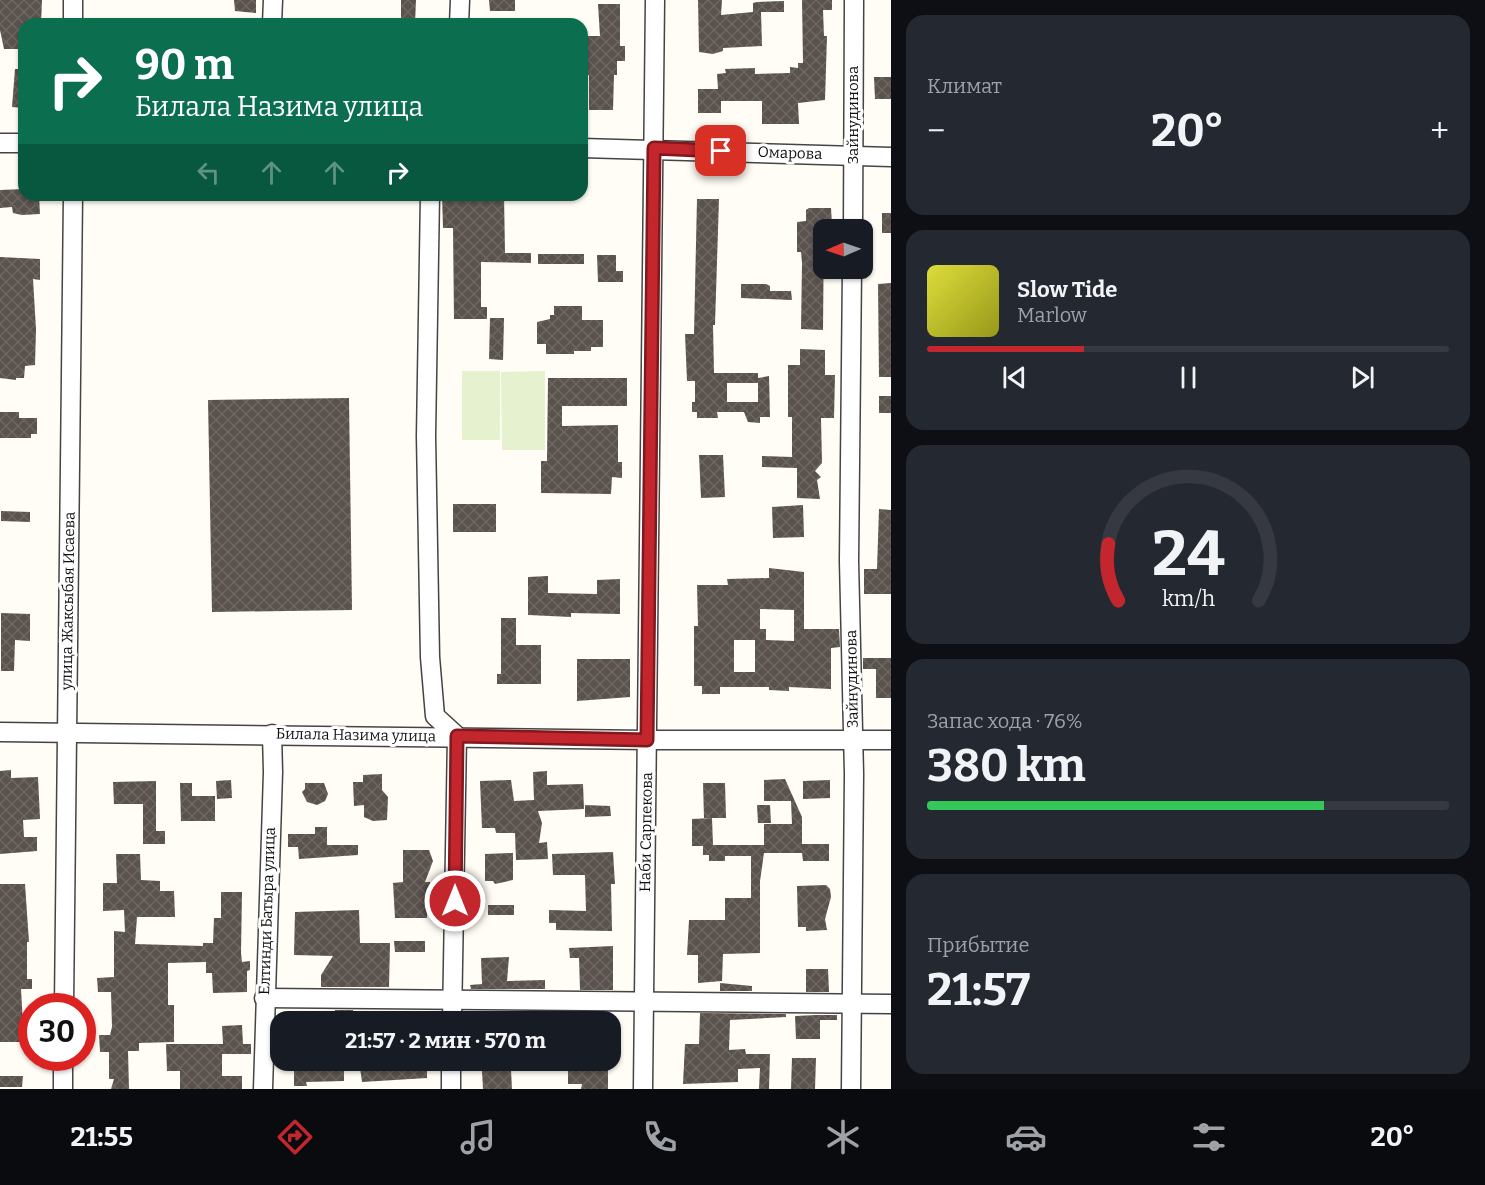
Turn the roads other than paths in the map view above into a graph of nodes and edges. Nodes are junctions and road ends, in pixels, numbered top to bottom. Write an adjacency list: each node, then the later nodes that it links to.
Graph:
1 (73, 0): 6 (street)
2 (273, 0): 7 (street)
3 (460, 0): 8 (street)
4 (655, 0): 12 (street, Наби Сарпекова)
5 (854, 0): 13 (street, Зайнудинова)
6 (73, 18)
7 (272, 18)
8 (459, 18)
9 (0, 143): 10 (street)
10 (18, 143)
11 (588, 148): 12 (street, Омарова)
12 (654, 148): 13 (street, Омарова); 23 (street, Наби Сарпекова)
13 (853, 156): 14 (street, Омарова); 17 (street, Зайнудинова)
14 (891, 157)
15 (73, 201): 20 (street, улица Жаксыбая Исаева)
16 (430, 201): 22 (street)
17 (853, 219)
18 (852, 279): 24 (street, Зайнудинова)
19 (0, 732): 20 (street, Билала Назима улица)
20 (68, 732): 21 (street, Билала Назима улица); 26 (street, улица Жаксыбая Исаева)
21 (272, 734): 22 (street, Билала Назима улица); 27 (street, Елтинди Батыра улица)
22 (457, 736): 23 (street, Билала Назима улица); 28 (street)
23 (647, 740): 24 (street, Билала Назима улица); 29 (street, Наби Сарпекова)
24 (854, 740): 25 (street, Билала Назима улица); 30 (street, Зайнудинова)
25 (891, 740)
26 (64, 993)
27 (264, 998): 28 (street); 36 (street, Елтинди Батыра улица)
28 (453, 1000): 29 (street); 32 (street)
29 (644, 1001): 30 (street); 38 (street, Наби Сарпекова)
30 (851, 1003): 31 (street); 39 (street, Зайнудинова)
31 (891, 1004)
32 (452, 1011)
33 (63, 1071): 35 (street)
34 (452, 1071): 37 (street)
35 (63, 1089)
36 (263, 1089)
37 (451, 1089)
38 (643, 1089)
39 (850, 1089)

